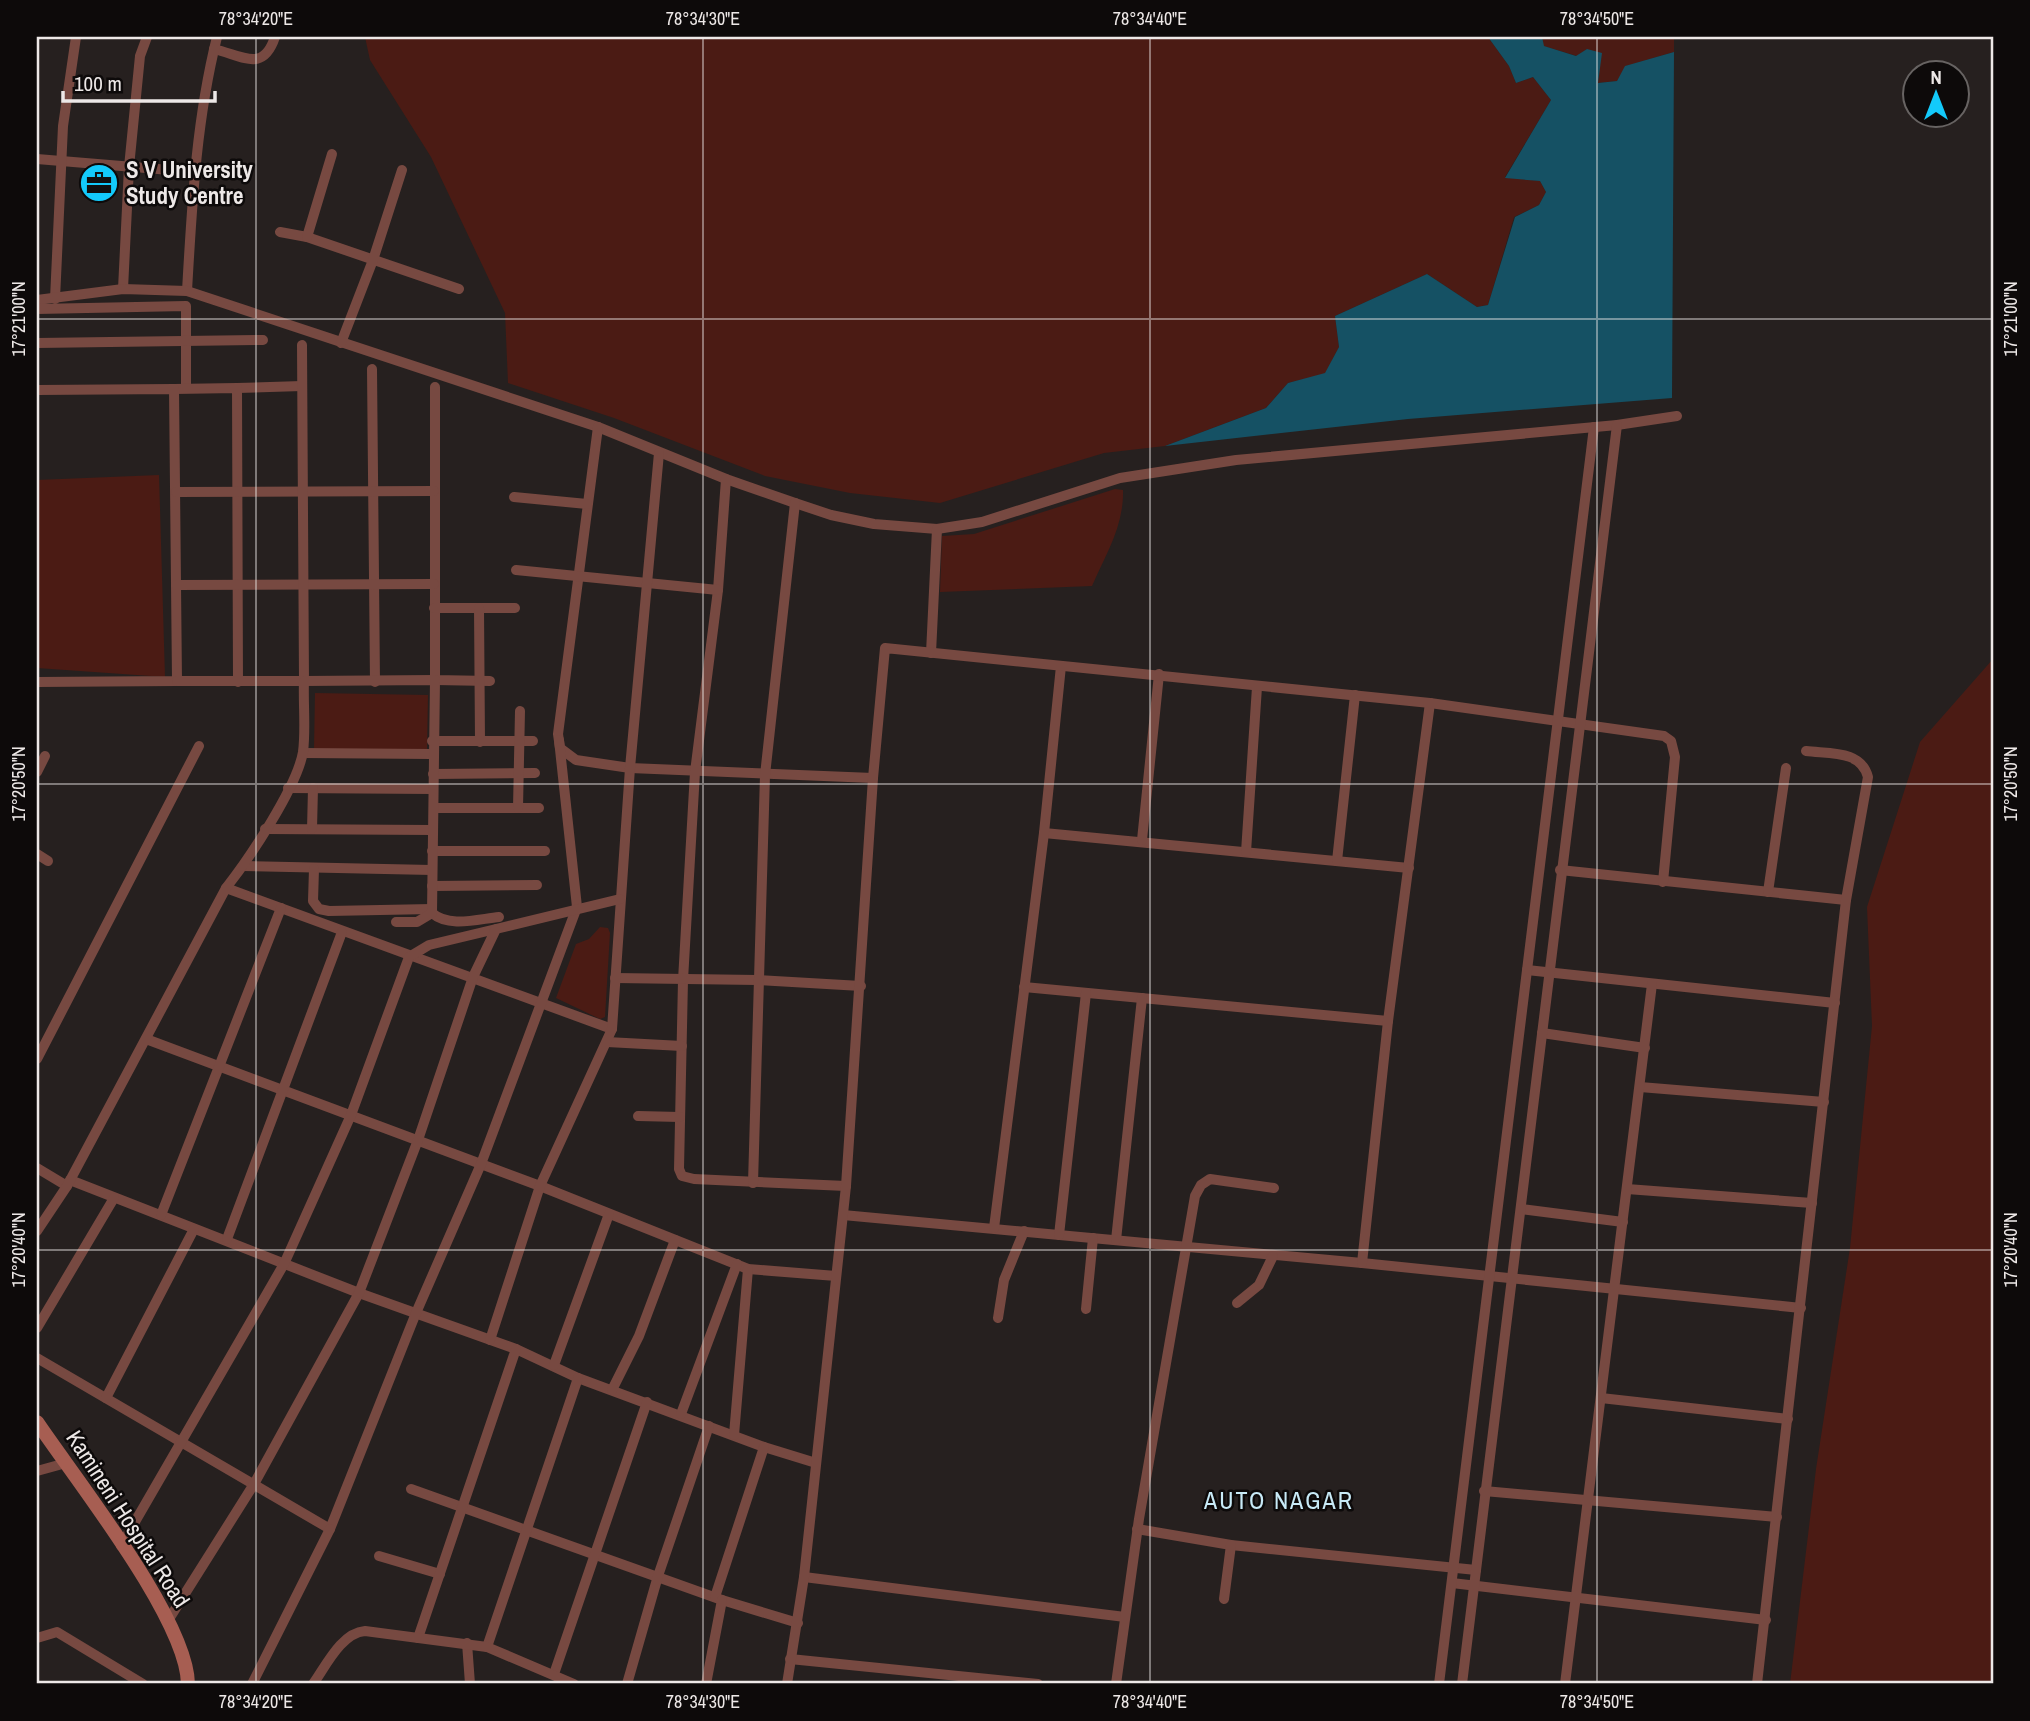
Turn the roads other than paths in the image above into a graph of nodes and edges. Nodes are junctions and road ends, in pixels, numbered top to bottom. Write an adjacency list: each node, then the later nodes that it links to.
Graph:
1 (75, 37): 8 (street)
2 (147, 37): 9 (street)
3 (217, 37): 5 (street)
4 (275, 37): 5 (street)
5 (214, 48): 11 (street)
6 (332, 155): 13 (street)
7 (37, 159): 8 (street)
8 (60, 163): 9 (street); 18 (street)
9 (129, 167): 11 (street); 15 (street)
10 (402, 170): 14 (street)
11 (194, 172): 17 (street)
12 (280, 232): 13 (street)
13 (307, 237): 14 (street)
14 (373, 260): 16 (street); 24 (street)
15 (123, 289): 17 (street); 18 (street)
16 (459, 289)
17 (187, 291): 24 (street)
18 (55, 299): 19 (street)
19 (37, 300)
20 (37, 309): 22 (street)
21 (263, 340): 22 (street)
22 (185, 342): 23 (street); 29 (street)
23 (37, 343)
24 (341, 343): 35 (street)
25 (302, 345): 27 (street)
26 (372, 369): 41 (street)
27 (302, 386): 30 (street); 39 (street)
28 (435, 387): 42 (street)
29 (186, 388): 30 (street); 31 (street)
30 (237, 388): 40 (street)
31 (174, 389): 32 (street); 43 (street)
32 (37, 390)
33 (1677, 416): 34 (street)
34 (1617, 425): 36 (street); 75 (street)
35 (598, 427): 37 (street); 45 (street)
36 (1594, 428): 47 (street); 74 (street)
37 (659, 453): 38 (street); 52 (street)
38 (726, 480): 46 (street); 56 (street)
39 (303, 489): 40 (street); 41 (street); 50 (street)
40 (238, 490): 43 (street); 55 (street)
41 (374, 491): 42 (street); 51 (street)
42 (434, 491): 53 (street)
43 (176, 492): 54 (street)
44 (514, 497): 45 (street)
45 (587, 503): 49 (street)
46 (795, 503): 47 (street); 93 (street)
47 (937, 528): 60 (street)
48 (516, 570): 49 (street)
49 (577, 576): 52 (street); 76 (street)
50 (304, 583): 51 (street); 55 (street); 65 (street)
51 (374, 583): 53 (street); 69 (street)
52 (649, 583): 56 (street); 86 (street)
53 (434, 584): 57 (street)
54 (176, 585): 55 (street); 64 (street)
55 (239, 585): 68 (street)
56 (718, 590): 89 (street)
57 (434, 608): 58 (street); 63 (street)
58 (479, 608): 59 (street); 66 (street)
59 (515, 608)
60 (931, 653): 61 (street); 94 (street)
61 (1061, 666): 62 (street); 104 (street)
62 (1159, 674): 70 (street); 105 (street)
63 (435, 680): 66 (street); 69 (street); 77 (street)
64 (177, 681): 67 (street); 68 (street)
65 (304, 681): 68 (street); 69 (street); 83 (street)
66 (485, 681): 78 (street)
67 (37, 682)
68 (238, 682)
69 (374, 682)
70 (1257, 687): 71 (street); 108 (street)
71 (1355, 695): 72 (street); 111 (street)
72 (1430, 703): 74 (street); 113 (street)
73 (520, 711): 79 (street)
74 (1559, 721): 75 (street); 132 (street)
75 (1578, 725): 116 (street); 117 (street)
76 (559, 740): 86 (street); 124 (street)
77 (432, 741): 78 (street); 84 (street)
78 (480, 741): 79 (street)
79 (520, 741): 80 (street); 90 (street)
80 (533, 741)
81 (199, 746): 152 (street)
82 (1806, 751): 123 (street)
83 (303, 753): 84 (street); 95 (street)
84 (432, 754): 92 (street)
85 (45, 756): 88 (street)
86 (630, 768): 89 (street); 122 (street)
87 (1786, 768): 121 (street)
88 (37, 772)
89 (695, 772): 93 (street); 137 (street)
90 (519, 773): 91 (street); 92 (street); 99 (street)
91 (535, 773)
92 (433, 774): 97 (street)
93 (765, 775): 94 (street); 136 (street)
94 (873, 778): 139 (street)
95 (288, 788): 96 (street); 101 (street)
96 (313, 789): 97 (street); 102 (street)
97 (433, 789): 98 (street)
98 (434, 808): 99 (street); 103 (street)
99 (518, 808): 100 (street)
100 (539, 808)
101 (265, 829): 102 (street); 112 (street)
102 (312, 829): 103 (street)
103 (433, 830): 106 (street)
104 (1044, 832): 105 (street); 140 (street)
105 (1142, 840): 108 (street)
106 (432, 851): 107 (street); 115 (street)
107 (545, 851)
108 (1246, 852): 111 (street)
109 (37, 855): 110 (street)
110 (48, 861)
111 (1338, 861): 113 (street)
112 (243, 866): 114 (street); 120 (street)
113 (1409, 868): 145 (street)
114 (314, 869): 115 (street); 126 (street)
115 (432, 870): 119 (street)
116 (1560, 870): 117 (street); 133 (street)
117 (1663, 882): 121 (street)
118 (537, 885): 119 (street)
119 (432, 886): 126 (street)
120 (226, 888): 125 (street); 148 (street)
121 (1768, 892): 123 (street)
122 (620, 899): 124 (street); 135 (street)
123 (1846, 900): 143 (street)
124 (577, 907): 129 (street); 144 (street)
125 (281, 908): 130 (street); 153 (street)
126 (432, 911): 127 (street); 128 (street)
127 (499, 917)
128 (396, 922)
129 (496, 929): 131 (street); 134 (street)
130 (342, 932): 131 (street); 155 (street)
131 (409, 957): 134 (street); 157 (street)
132 (1527, 971): 133 (street); 192 (street)
133 (1550, 972): 138 (street); 147 (street)
134 (473, 977): 144 (street); 160 (street)
135 (615, 978): 137 (street); 146 (street)
136 (757, 979): 137 (street); 139 (street); 164 (street)
137 (683, 980): 150 (street)
138 (1653, 984): 143 (street); 151 (street)
139 (861, 986): 166 (street)
140 (1024, 987): 141 (street); 176 (street)
141 (1086, 993): 142 (street); 180 (street)
142 (1142, 998): 145 (street); 184 (street)
143 (1835, 1003): 156 (street)
144 (543, 1004): 146 (street); 161 (street)
145 (1388, 1021): 187 (street)
146 (612, 1030): 149 (street)
147 (1542, 1033): 151 (street); 171 (street)
148 (146, 1039): 153 (street); 163 (street)
149 (607, 1042): 150 (street); 165 (street)
150 (682, 1046): 159 (street)
151 (1645, 1048): 154 (street)
152 (37, 1059)
153 (221, 1066): 155 (street); 173 (street)
154 (1640, 1087): 156 (street); 168 (street)
155 (282, 1089): 157 (street); 182 (street)
156 (1824, 1102): 170 (street)
157 (351, 1115): 160 (street); 188 (street)
158 (638, 1116): 159 (street)
159 (680, 1117): 164 (street)
160 (418, 1140): 161 (street); 195 (street)
161 (481, 1164): 165 (street); 199 (street)
162 (37, 1168): 163 (street)
163 (69, 1183): 169 (street); 178 (street)
164 (753, 1183): 166 (street)
165 (540, 1186): 172 (street); 202 (street)
166 (846, 1186): 174 (street)
167 (1274, 1188): 185 (street)
168 (1627, 1189): 170 (street); 175 (street)
169 (114, 1198): 173 (street); 201 (street)
170 (1812, 1203): 197 (street)
171 (1521, 1209): 175 (street); 193 (street)
172 (609, 1214): 183 (street); 205 (street)
173 (161, 1215): 177 (street)
174 (843, 1215): 176 (street); 191 (street)
175 (1623, 1222): 194 (street)
176 (994, 1228): 179 (street)
177 (194, 1229): 182 (street); 208 (street)
178 (37, 1231)
179 (1024, 1231): 180 (street); 200 (street)
180 (1059, 1235): 181 (street)
181 (1093, 1238): 184 (street); 198 (street)
182 (227, 1239): 188 (street)
183 (675, 1240): 189 (street); 207 (street)
184 (1116, 1240): 185 (street)
185 (1185, 1247): 186 (street); 229 (street)
186 (1273, 1256): 187 (street); 196 (street)
187 (1362, 1263): 192 (street)
188 (284, 1264): 195 (street); 216 (street)
189 (737, 1264): 190 (street); 211 (street)
190 (748, 1269): 191 (street); 215 (street)
191 (836, 1276): 219 (street)
192 (1488, 1278): 193 (street); 235 (street)
193 (1511, 1280): 194 (street); 224 (street)
194 (1614, 1291): 197 (street); 209 (street)
195 (359, 1293): 199 (street); 222 (street)
196 (1237, 1303)
197 (1801, 1308): 212 (street)
198 (1086, 1309)
199 (416, 1312): 202 (street); 228 (street)
200 (998, 1318)
201 (37, 1328)
202 (490, 1340): 203 (street)
203 (516, 1349): 205 (street); 226 (street)
204 (37, 1358): 208 (street)
205 (554, 1366): 206 (street)
206 (578, 1378): 207 (street); 230 (street)
207 (612, 1390): 210 (street)
208 (106, 1398): 216 (street)
209 (1601, 1398): 212 (street); 225 (street)
210 (646, 1402): 211 (street); 233 (street)
211 (681, 1414): 214 (street)
212 (1788, 1419): 227 (street)
213 (37, 1422): 217 (street, Kamineni Hospital Road)
214 (709, 1426): 215 (street); 238 (street)
215 (734, 1435): 218 (street)
216 (180, 1441): 222 (street); 232 (street)
217 (43, 1443): 220 (street, Kamineni Hospital Road)
218 (764, 1447): 219 (street); 243 (street)
219 (816, 1462): 239 (street)
220 (66, 1463): 221 (street); 232 (street, Kamineni Hospital Road)
221 (37, 1471)
222 (254, 1484): 228 (street); 246 (street)
223 (411, 1489): 226 (street)
224 (1484, 1491): 225 (street); 236 (street)
225 (1588, 1500): 227 (street); 242 (street)
226 (462, 1508): 230 (street); 237 (street)
227 (1777, 1517): 247 (street)
228 (330, 1529): 258 (street)
229 (1138, 1529): 231 (street); 245 (street)
230 (528, 1531): 233 (street); 252 (street)
231 (1231, 1545): 235 (street); 244 (street)
232 (121, 1546): 246 (street, Kamineni Hospital Road)
233 (594, 1554): 238 (street); 254 (street)
234 (380, 1556): 237 (street)
235 (1454, 1567): 236 (street); 240 (street)
236 (1476, 1570): 241 (street)
237 (440, 1574): 250 (street)
238 (658, 1576): 243 (street); 262 (street)
239 (804, 1577): 245 (street); 248 (street)
240 (1452, 1583): 241 (street); 267 (street)
241 (1474, 1585): 242 (street); 268 (street)
242 (1576, 1597): 247 (street); 269 (street)
243 (718, 1598): 248 (street); 263 (street)
244 (1224, 1600)
245 (1125, 1617): 266 (street)
246 (169, 1619): 257 (street, Kamineni Hospital Road)
247 (1766, 1620): 270 (street)
248 (798, 1623): 253 (street)
249 (37, 1638): 256 (street)
250 (418, 1639): 251 (street); 259 (street)
251 (467, 1643): 252 (street); 260 (street)
252 (487, 1647): 254 (street)
253 (790, 1659): 255 (street); 264 (street)
254 (554, 1674): 261 (street)
255 (948, 1680): 265 (street)
256 (143, 1684)
257 (188, 1684)
258 (251, 1684)
259 (313, 1684)
260 (470, 1684)
261 (574, 1684)
262 (626, 1684)
263 (706, 1684)
264 (787, 1684)
265 (1038, 1684)
266 (1116, 1684)
267 (1439, 1684)
268 (1462, 1684)
269 (1565, 1684)
270 (1757, 1684)

